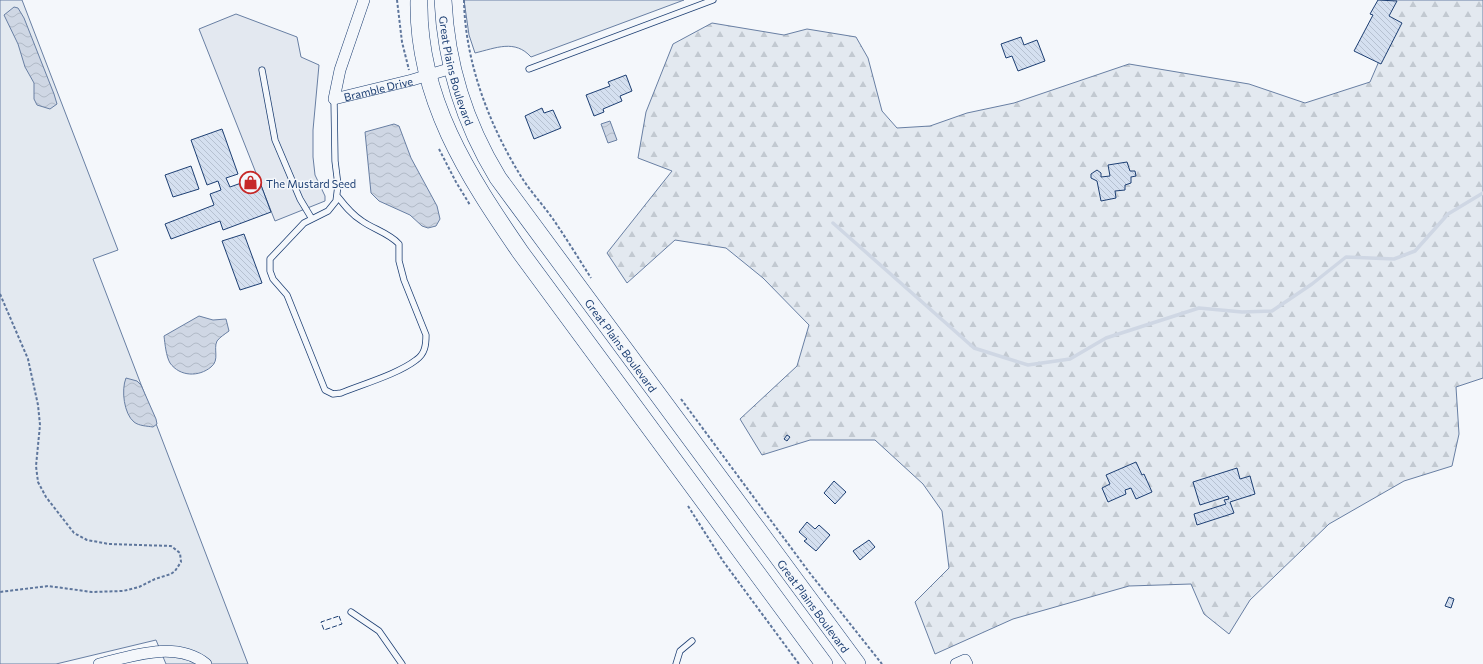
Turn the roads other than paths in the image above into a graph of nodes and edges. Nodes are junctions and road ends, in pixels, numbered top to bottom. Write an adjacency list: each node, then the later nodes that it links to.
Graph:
1 (364, 0): 9 (street, Bramble Drive)
2 (418, 0): 8 (main road)
3 (443, 0): 5 (main road, Great Plains Boulevard)
4 (713, 0): 6 (lane)
5 (452, 68): 8 (street, Bramble Drive); 19 (main road, Great Plains Boulevard)
6 (529, 69)
7 (262, 70): 11 (lane)
8 (428, 76): 9 (street, Bramble Drive); 18 (main road)
9 (334, 99): 10 (lane)
10 (338, 197): 11 (lane); 11 (lane)
11 (312, 219)
12 (351, 612): 16 (lane)
13 (692, 641): 17 (lane)
14 (99, 664): 15 (street)
15 (206, 664)
16 (402, 664)
17 (676, 664)
18 (824, 664)
19 (857, 664)

